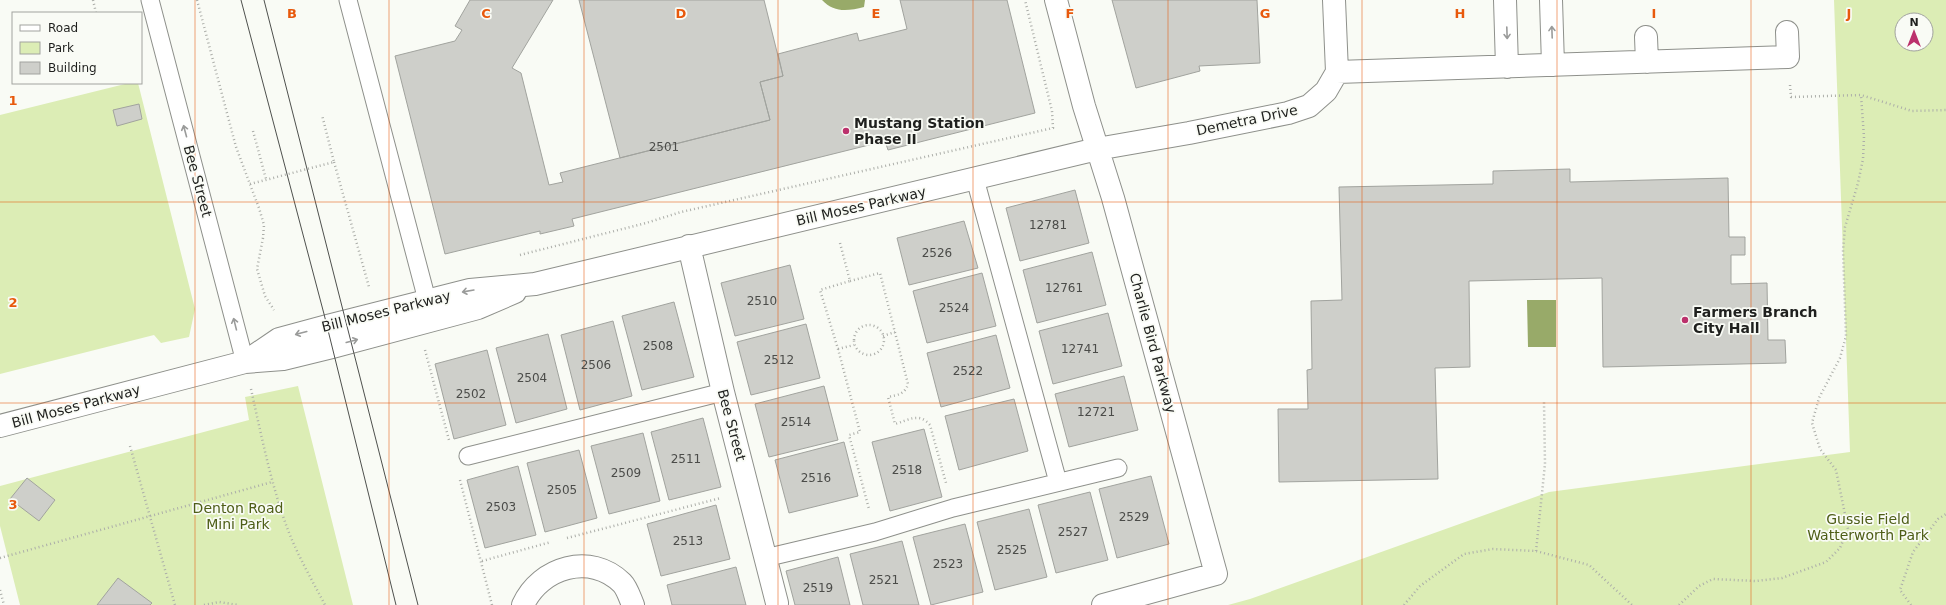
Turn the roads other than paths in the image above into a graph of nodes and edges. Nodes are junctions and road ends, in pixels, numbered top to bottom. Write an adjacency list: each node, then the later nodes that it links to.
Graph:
1 (150, 0): 19 (lane, Bee Street, one-way to 1)
2 (348, 0): 18 (lane)
3 (1056, 0): 14 (street, Charlie Bird Parkway)
4 (1334, 0): 12 (street)
5 (1505, 0): 11 (street, one-way to 11)
6 (1551, 0): 10 (street, one-way to 6)
7 (1787, 32): 9 (street)
8 (1646, 37): 9 (street)
9 (1647, 62): 10 (street)
10 (1553, 65): 11 (street)
11 (1507, 67): 12 (street)
12 (1338, 72): 13 (street, Demetra Drive)
13 (1189, 133): 14 (street, Bill Moses Parkway)
14 (1097, 149): 15 (street, Bill Moses Parkway); 29 (street, Charlie Bird Parkway)
15 (975, 179): 16 (street, Bill Moses Parkway); 24 (lane)
16 (689, 246): 17 (street, Bill Moses Parkway); 20 (street, Bee Street)
17 (535, 284): 18 (street, Bill Moses Parkway, one-way to 18); 19 (street, Bill Moses Parkway, one-way to 17)
18 (427, 300): 19 (street, Bill Moses Parkway, one-way to 19)
19 (245, 362): 21 (street, Bill Moses Parkway)
20 (723, 392): 22 (lane); 25 (street, Bee Street)
21 (0, 426)
22 (468, 456)
23 (1118, 468): 24 (lane)
24 (1058, 482): 25 (lane)
25 (765, 558): 26 (street, Bee Street)
26 (777, 603)
27 (523, 605): 28 (street)
28 (633, 605)
29 (1103, 605)

